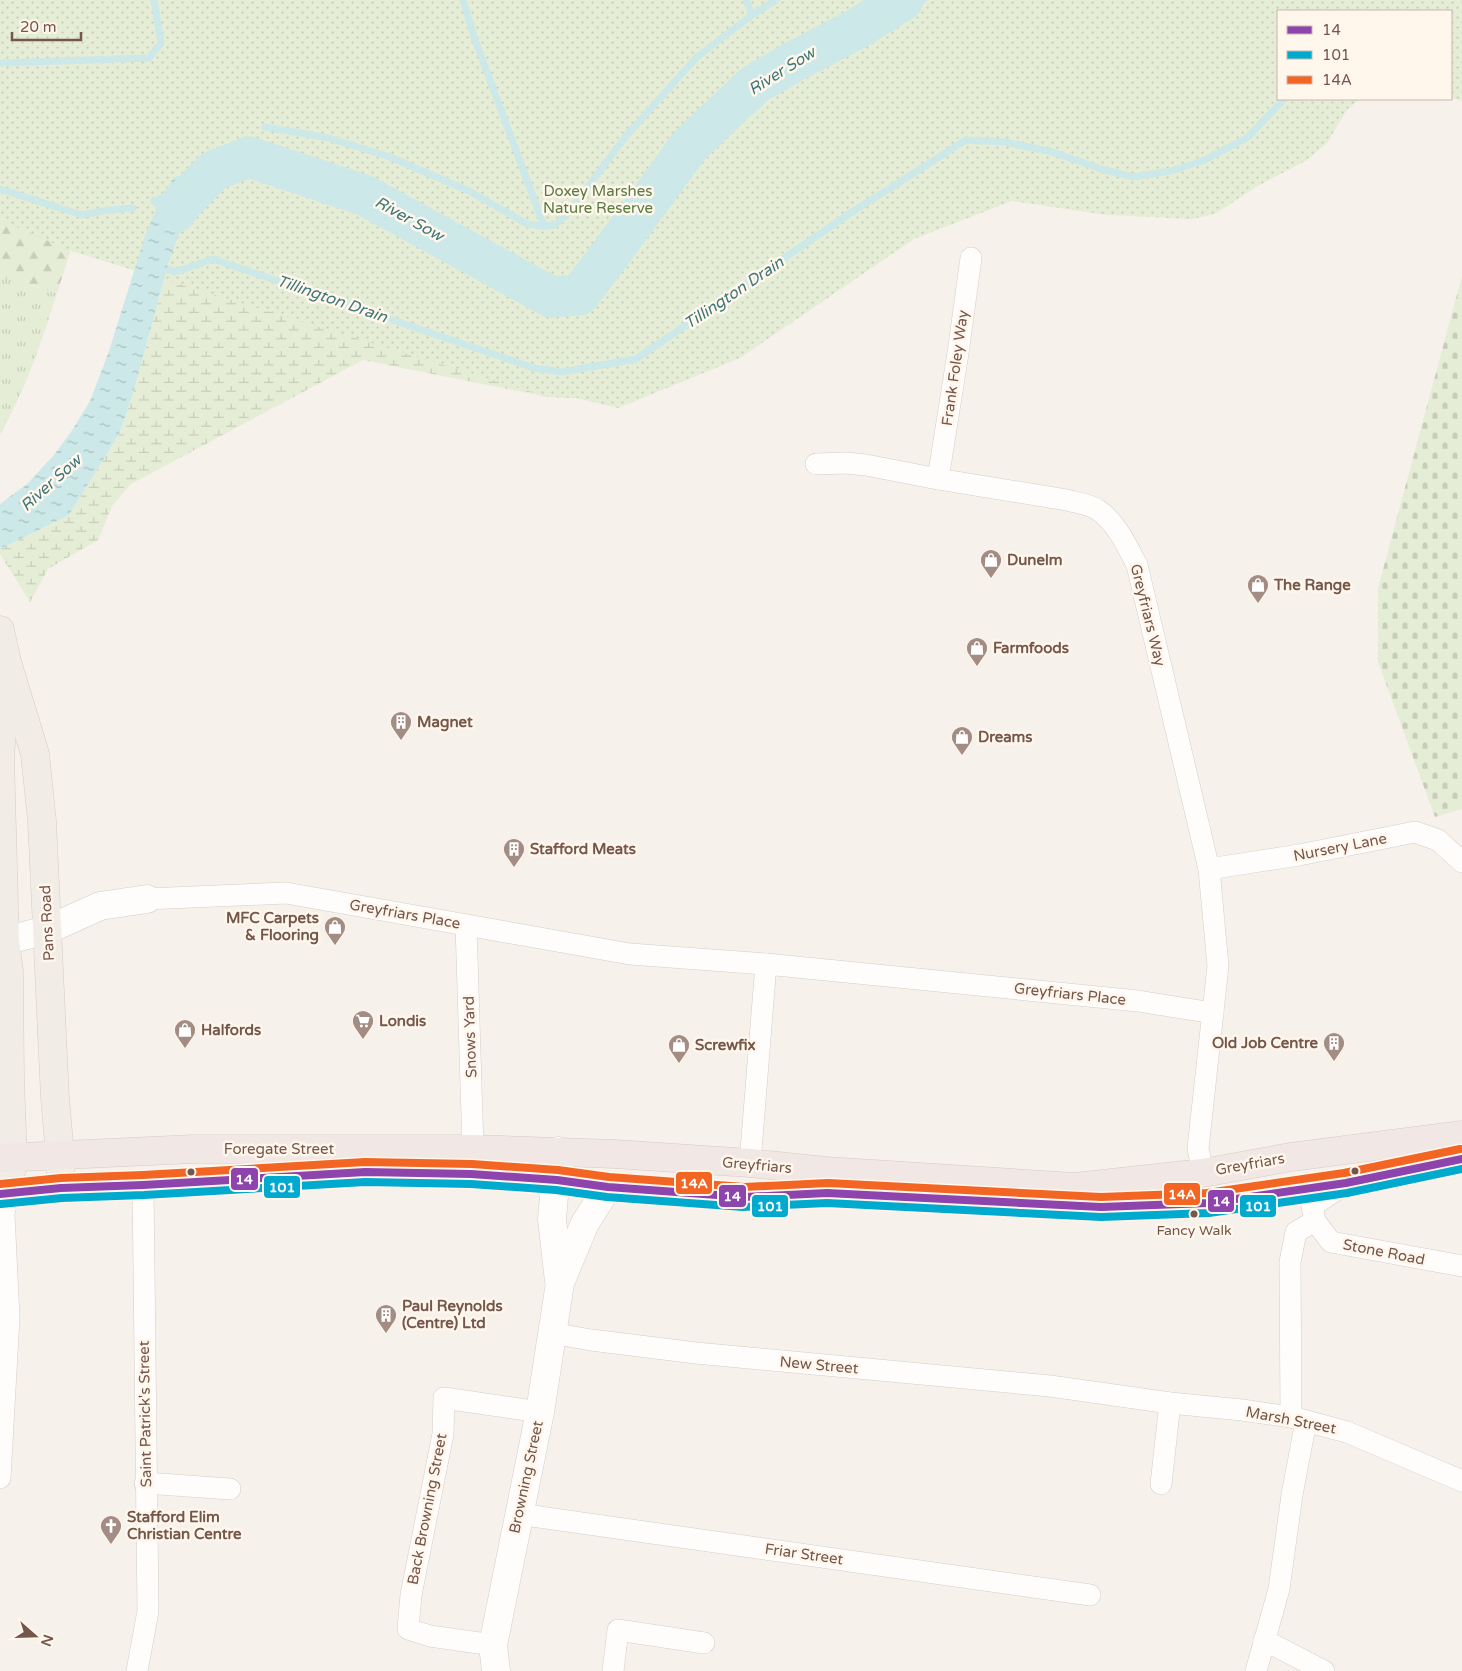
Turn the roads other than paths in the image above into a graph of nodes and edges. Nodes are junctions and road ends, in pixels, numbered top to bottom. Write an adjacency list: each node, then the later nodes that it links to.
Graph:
1 (971, 258): 3 (street, Frank Foley Way)
2 (816, 464): 3 (street, Greyfriars Way)
3 (938, 479): 7 (street, Greyfriars Way)
4 (0, 630): 5 (main road, Pans Road)
5 (7, 662): 10 (main road, Pans Road); 11 (main road, Pans Road)
6 (1462, 862): 7 (street, Nursery Lane)
7 (1209, 868): 13 (street, Greyfriars Way)
8 (147, 899): 9 (street, Greyfriars Place); 10 (street, Greyfriars Place)
9 (466, 925): 12 (street, Greyfriars Place); 15 (street, Snows Yard)
10 (47, 930): 11 (street, Greyfriars Place); 17 (main road, Pans Road)
11 (3, 942): 18 (main road, Pans Road)
12 (766, 964): 13 (street, Greyfriars Place); 20 (street)
13 (1213, 1013): 21 (street)
14 (1462, 1135): 21 (highway, Greyfriars)
15 (473, 1149): 16 (highway, Foregate Street); 17 (highway, Foregate Street)
16 (558, 1151): 20 (highway, Greyfriars); 22 (street, Browning Street)
17 (60, 1155): 18 (highway, Foregate Street); 25 (main road, Pans Road)
18 (7, 1158): 27 (main road, Pans Road)
19 (1462, 1159): 23 (highway, Greyfriars)
20 (750, 1164): 21 (highway, Greyfriars)
21 (1203, 1173): 23 (highway)
22 (556, 1180): 24 (highway, Foregate Street); 26 (highway, Foregate Street); 30 (street, Browning Street)
23 (1346, 1183): 26 (highway, Greyfriars); 28 (street)
24 (143, 1185): 25 (highway, Foregate Street); 37 (street, Saint Patrick's Street)
25 (61, 1188): 27 (highway, Foregate Street)
26 (621, 1188): 30 (street, Browning Street)
27 (4, 1194): 36 (street)
28 (1315, 1221): 29 (street, Stone Road); 35 (street)
29 (1462, 1266)
30 (560, 1283): 31 (street, Browning Street)
31 (551, 1333): 32 (street, New Street); 34 (street, Browning Street)
32 (1087, 1392): 33 (street, Marsh Street)
33 (1170, 1403): 35 (street, Marsh Street); 39 (street)
34 (540, 1412): 41 (street, Browning Street); 45 (street, Back Browning Street)
35 (1299, 1419): 38 (street, Marsh Street); 43 (street)
36 (0, 1478)
37 (145, 1482): 40 (street); 46 (street, Saint Patrick's Street)
38 (1462, 1482)
39 (1161, 1484)
40 (230, 1489)
41 (518, 1514): 42 (street, Friar Street); 45 (street, Browning Street)
42 (1090, 1595)
43 (1264, 1640): 48 (street); 49 (street)
44 (704, 1642): 47 (street)
45 (495, 1658)
46 (137, 1671)
47 (613, 1671)
48 (1256, 1671)
49 (1324, 1671)

